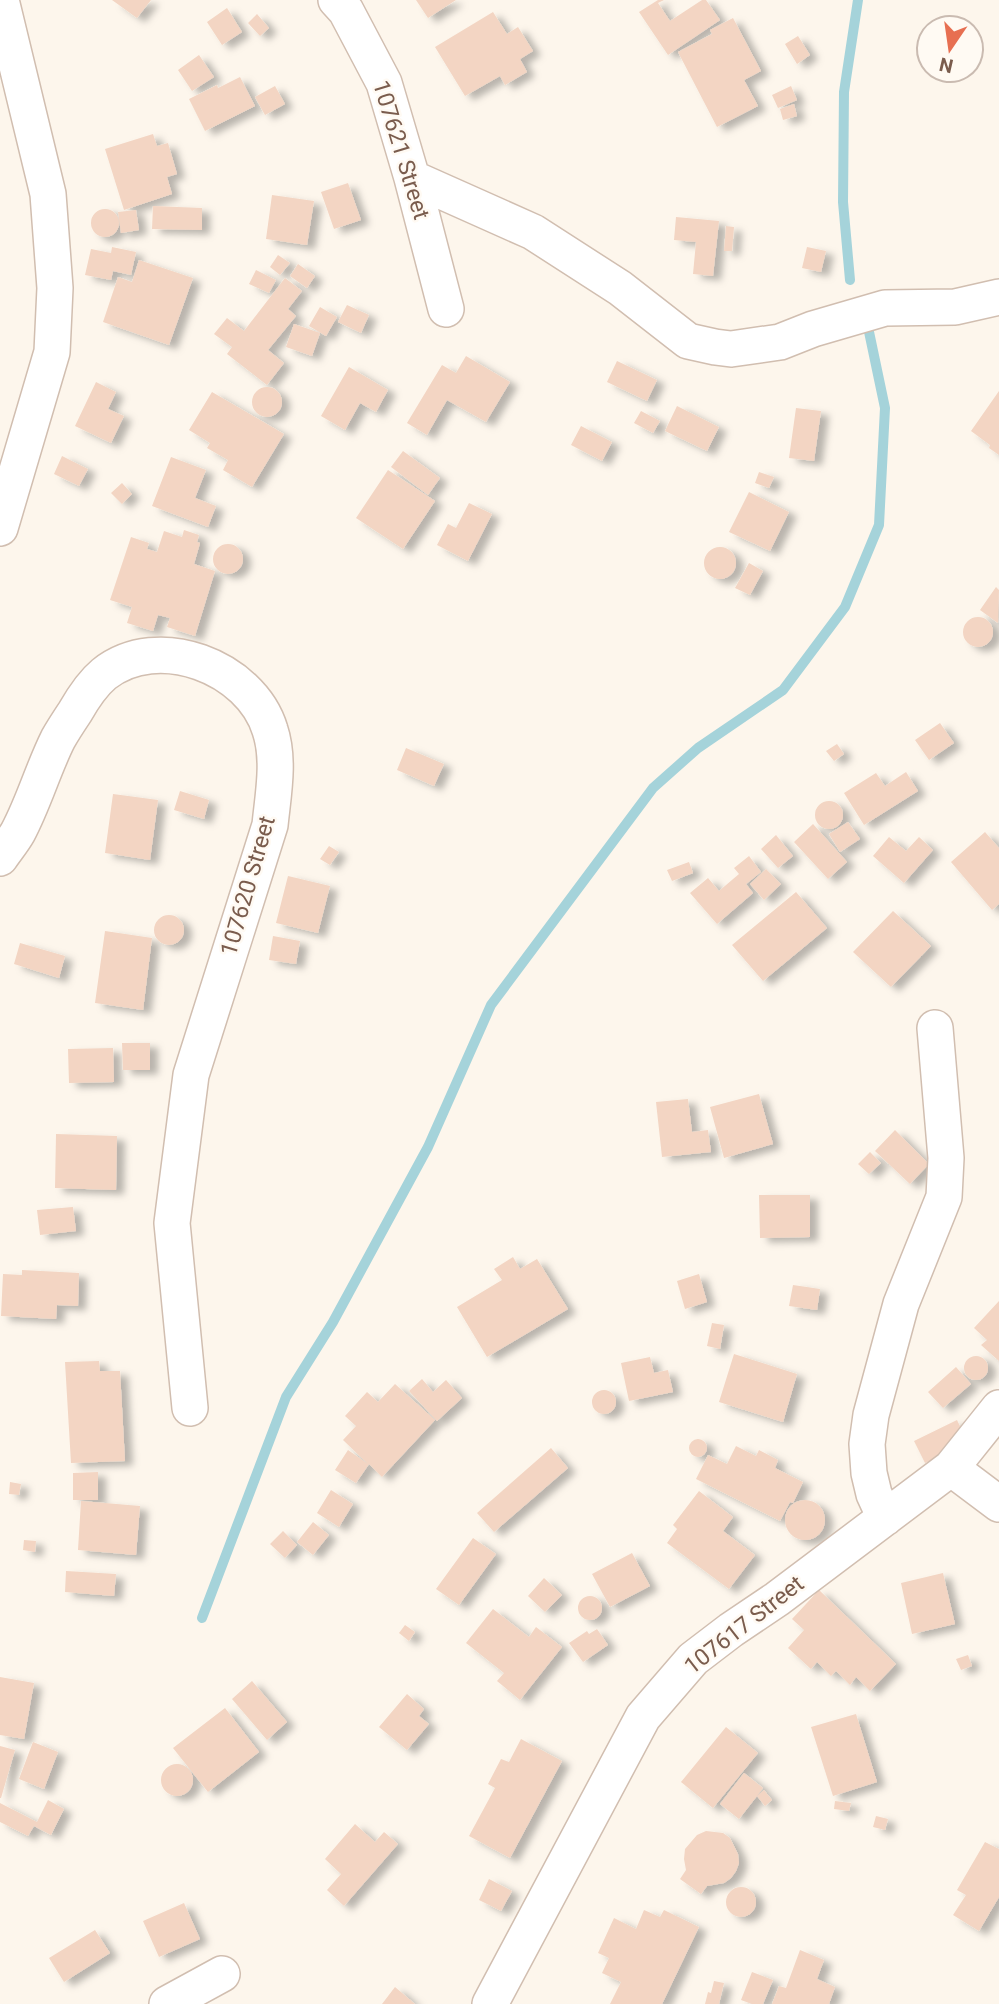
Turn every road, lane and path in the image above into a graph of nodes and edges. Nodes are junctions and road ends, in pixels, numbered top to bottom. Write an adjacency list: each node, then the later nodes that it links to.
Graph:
1 (1, 0): 6 (street)
2 (336, 0): 3 (street, 107621 Street)
3 (412, 178): 4 (street); 5 (street, 107621 Street)
4 (999, 297)
5 (446, 309)
6 (0, 528)
7 (0, 858): 9 (street, 107620 Street)
8 (935, 1028): 13 (street)
9 (190, 1408)
10 (999, 1408): 11 (street, 107617 Street)
11 (951, 1468): 12 (street); 13 (street, 107617 Street)
12 (999, 1504)
13 (885, 1518): 16 (street, 107617 Street)
14 (222, 1974): 15 (street)
15 (167, 2004)
16 (490, 2004)

